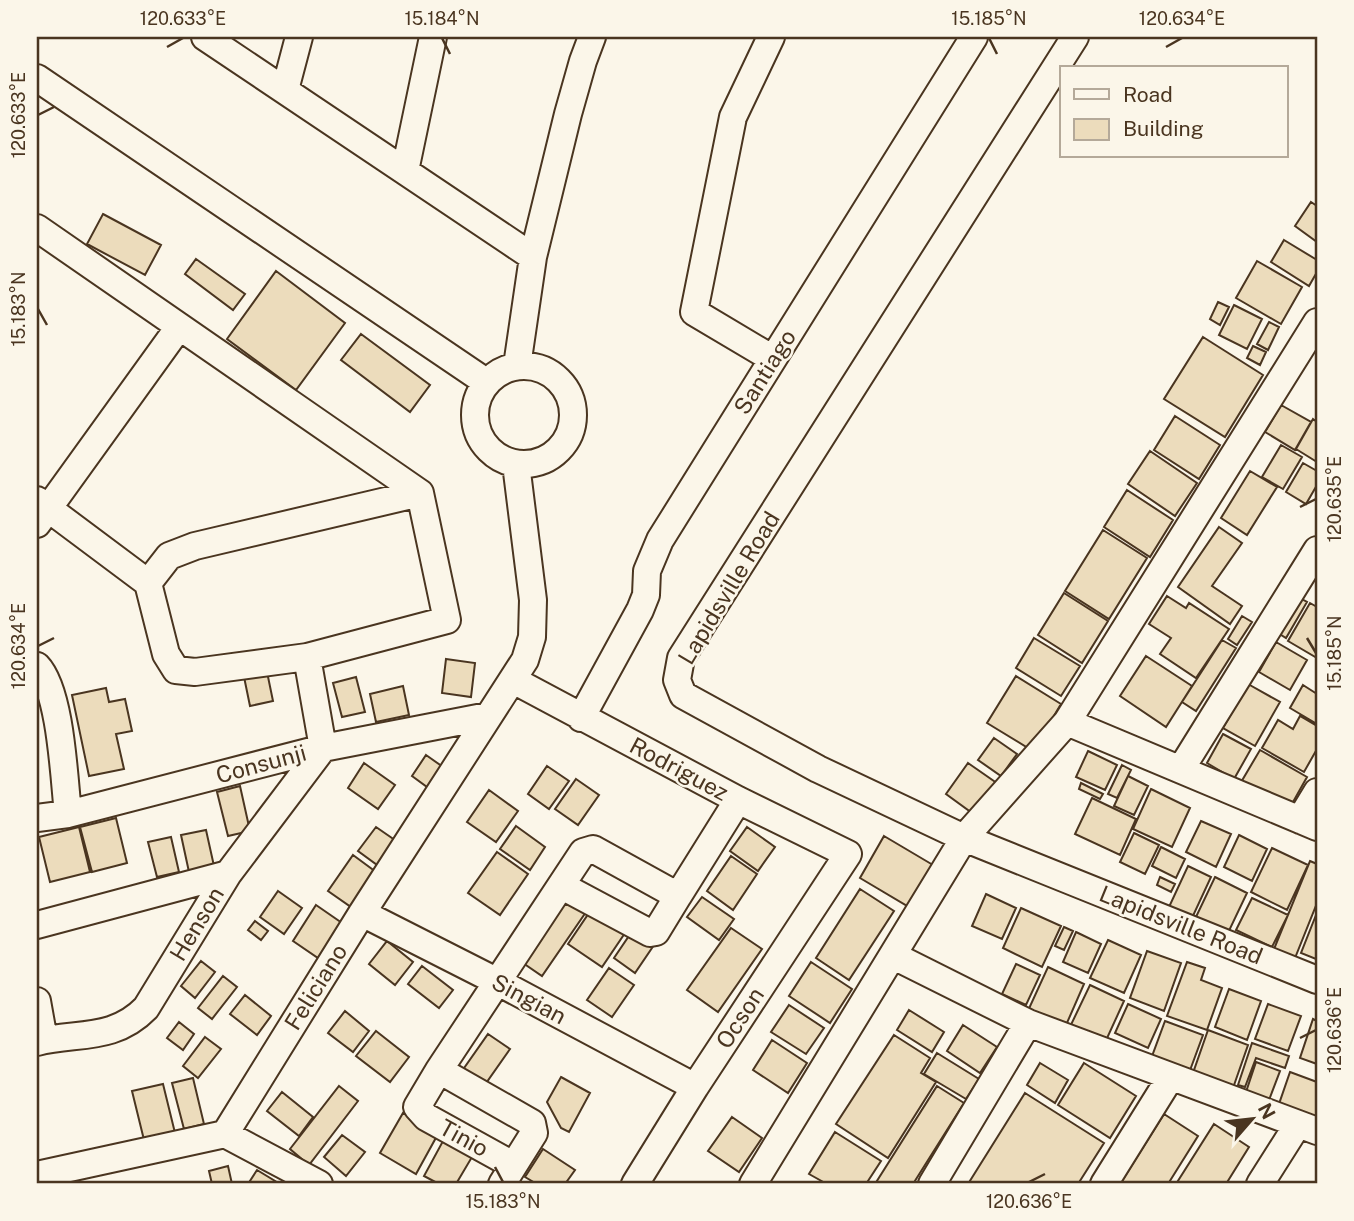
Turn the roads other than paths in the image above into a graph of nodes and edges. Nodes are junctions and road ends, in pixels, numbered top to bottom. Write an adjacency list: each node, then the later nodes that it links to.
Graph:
1 (205, 37): 9 (street)
2 (299, 37): 9 (street)
3 (433, 37): 10 (street)
4 (592, 37): 12 (street)
5 (771, 37): 15 (street)
6 (974, 37): 15 (street, Santiago)
7 (1075, 37): 36 (street, Lapidsville Road)
8 (37, 78): 17 (street)
9 (285, 90): 10 (street)
10 (405, 171): 12 (street)
11 (37, 228): 14 (street)
12 (533, 257): 16 (street)
13 (1317, 322): 28 (street)
14 (179, 327): 19 (street); 20 (street)
15 (773, 359): 27 (street, Santiago)
16 (517, 366): 17 (street); 18 (street)
17 (486, 382): 18 (street)
18 (516, 464): 25 (street, Feliciano)
19 (420, 493): 22 (street); 23 (street)
20 (41, 511): 22 (street)
21 (1317, 550): 30 (street)
22 (148, 583): 23 (street)
23 (307, 657): 29 (street)
24 (37, 666): 33 (street)
25 (513, 680): 26 (street, Feliciano); 27 (street, Rodriguez)
26 (488, 716): 29 (street, Consunji); 41 (street, Feliciano)
27 (581, 718): 32 (street, Rodriguez)
28 (1067, 722): 30 (street); 36 (street)
29 (323, 748): 33 (street, Consunji); 38 (street, Henson)
30 (1181, 769): 35 (street)
31 (1317, 792): 35 (street)
32 (738, 800): 37 (street, Rodriguez); 40 (street)
33 (68, 814): 34 (street, Consunji)
34 (37, 818)
35 (1308, 823)
36 (964, 838): 43 (street); 44 (street, Lapidsville Road)
37 (848, 854): 51 (street, Ocson)
38 (228, 874): 42 (street); 48 (street, Henson)
39 (562, 886): 40 (street, Tinio); 40 (street); 45 (street, Tinio)
40 (678, 896)
41 (362, 914): 45 (street, Singian); 53 (street, Feliciano)
42 (37, 925)
43 (894, 956): 47 (street); 58 (street)
44 (1317, 980)
45 (498, 982): 49 (street, Tinio); 51 (street, Singian)
46 (37, 1001): 48 (street)
47 (1028, 1023): 50 (street); 59 (street)
48 (40, 1041)
49 (439, 1070): 55 (street, Tinio); 55 (street, Tinio)
50 (1170, 1078): 52 (street); 60 (street)
51 (695, 1087): 57 (street, Ocson)
52 (1308, 1127): 61 (street)
53 (225, 1134): 54 (street); 56 (street)
54 (37, 1175)
55 (508, 1175)
56 (318, 1184)
57 (635, 1184)
58 (753, 1184)
59 (932, 1184)
60 (1104, 1184)
61 (1261, 1184)

